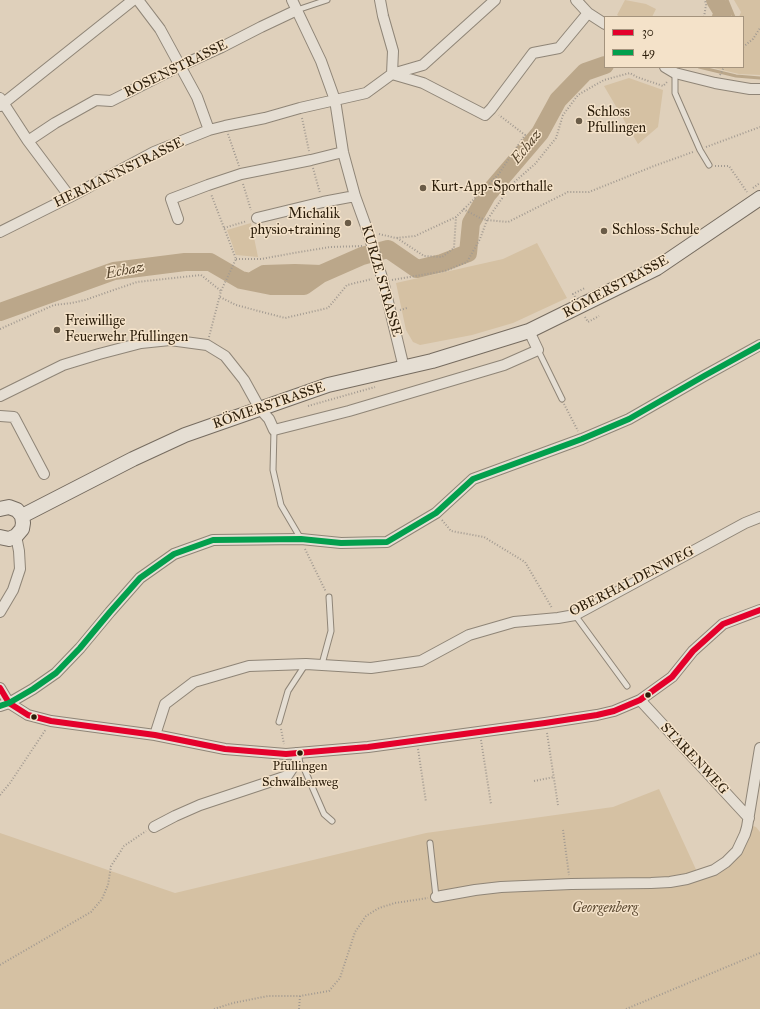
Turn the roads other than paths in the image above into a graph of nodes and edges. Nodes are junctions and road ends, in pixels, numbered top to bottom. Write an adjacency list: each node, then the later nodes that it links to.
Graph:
1 (133, 0): 17 (street)
2 (138, 0): 11 (street)
3 (292, 0): 8 (street, KURZE STRASSE)
4 (328, 0): 8 (lane, ROSENSTRASSE)
5 (380, 0): 14 (street)
6 (495, 0): 14 (street, HERMANNSTRASSE)
7 (576, 0): 9 (street)
8 (297, 10): 11 (street, ROSENSTRASSE); 16 (street, KURZE STRASSE)
9 (588, 13): 10 (street); 14 (street)
10 (604, 23)
11 (180, 66): 18 (street); 19 (street, ROSENSTRASSE)
12 (667, 68): 13 (street)
13 (675, 73): 15 (street); 21 (lane)
14 (392, 74): 16 (street, HERMANNSTRASSE)
15 (760, 89)
16 (335, 100): 18 (street, HERMANNSTRASSE); 20 (street, KURZE STRASSE)
17 (1, 102): 19 (street)
18 (209, 130): 23 (street, HERMANNSTRASSE)
19 (28, 141): 23 (street)
20 (343, 152): 22 (street, KURZE STRASSE); 26 (street)
21 (708, 165)
22 (355, 196): 25 (street); 31 (street, KURZE STRASSE)
23 (70, 197): 27 (street, HERMANNSTRASSE)
24 (760, 198): 28 (main road, RÖMERSTRASSE)
25 (255, 218)
26 (178, 219)
27 (0, 232)
28 (529, 331): 30 (street); 31 (main road, RÖMERSTRASSE)
29 (760, 345): 43 (street)
30 (538, 350): 33 (lane); 36 (street, RÖMERSTRASSE)
31 (404, 368): 34 (main road, RÖMERSTRASSE)
32 (0, 396): 34 (street)
33 (562, 399)
34 (260, 409): 36 (street); 39 (main road, RÖMERSTRASSE)
35 (0, 416): 37 (street)
36 (274, 430): 43 (lane)
37 (44, 474)
38 (0, 509): 39 (main road)
39 (22, 516): 41 (main road)
40 (760, 517): 47 (street, OBERHALDENWEG)
41 (16, 536): 42 (main road); 46 (street)
42 (0, 537)
43 (302, 543): 53 (street)
44 (329, 597): 49 (lane)
45 (760, 610): 52 (street)
46 (0, 612)
47 (575, 615): 49 (street, OBERHALDENWEG); 50 (lane)
48 (306, 664): 49 (street, OBERHALDENWEG); 54 (lane); 55 (street, OBERHALDENWEG)
49 (322, 664)
50 (627, 686)
51 (0, 688): 53 (street)
52 (640, 700): 57 (street); 58 (street, STARENWEG)
53 (5, 704): 55 (street)
54 (279, 722)
55 (155, 735): 57 (street)
56 (760, 748): 58 (street)
57 (296, 757): 59 (lane); 60 (street)
58 (749, 818): 62 (street)
59 (332, 821)
60 (154, 826)
61 (430, 843): 62 (lane)
62 (436, 897)

